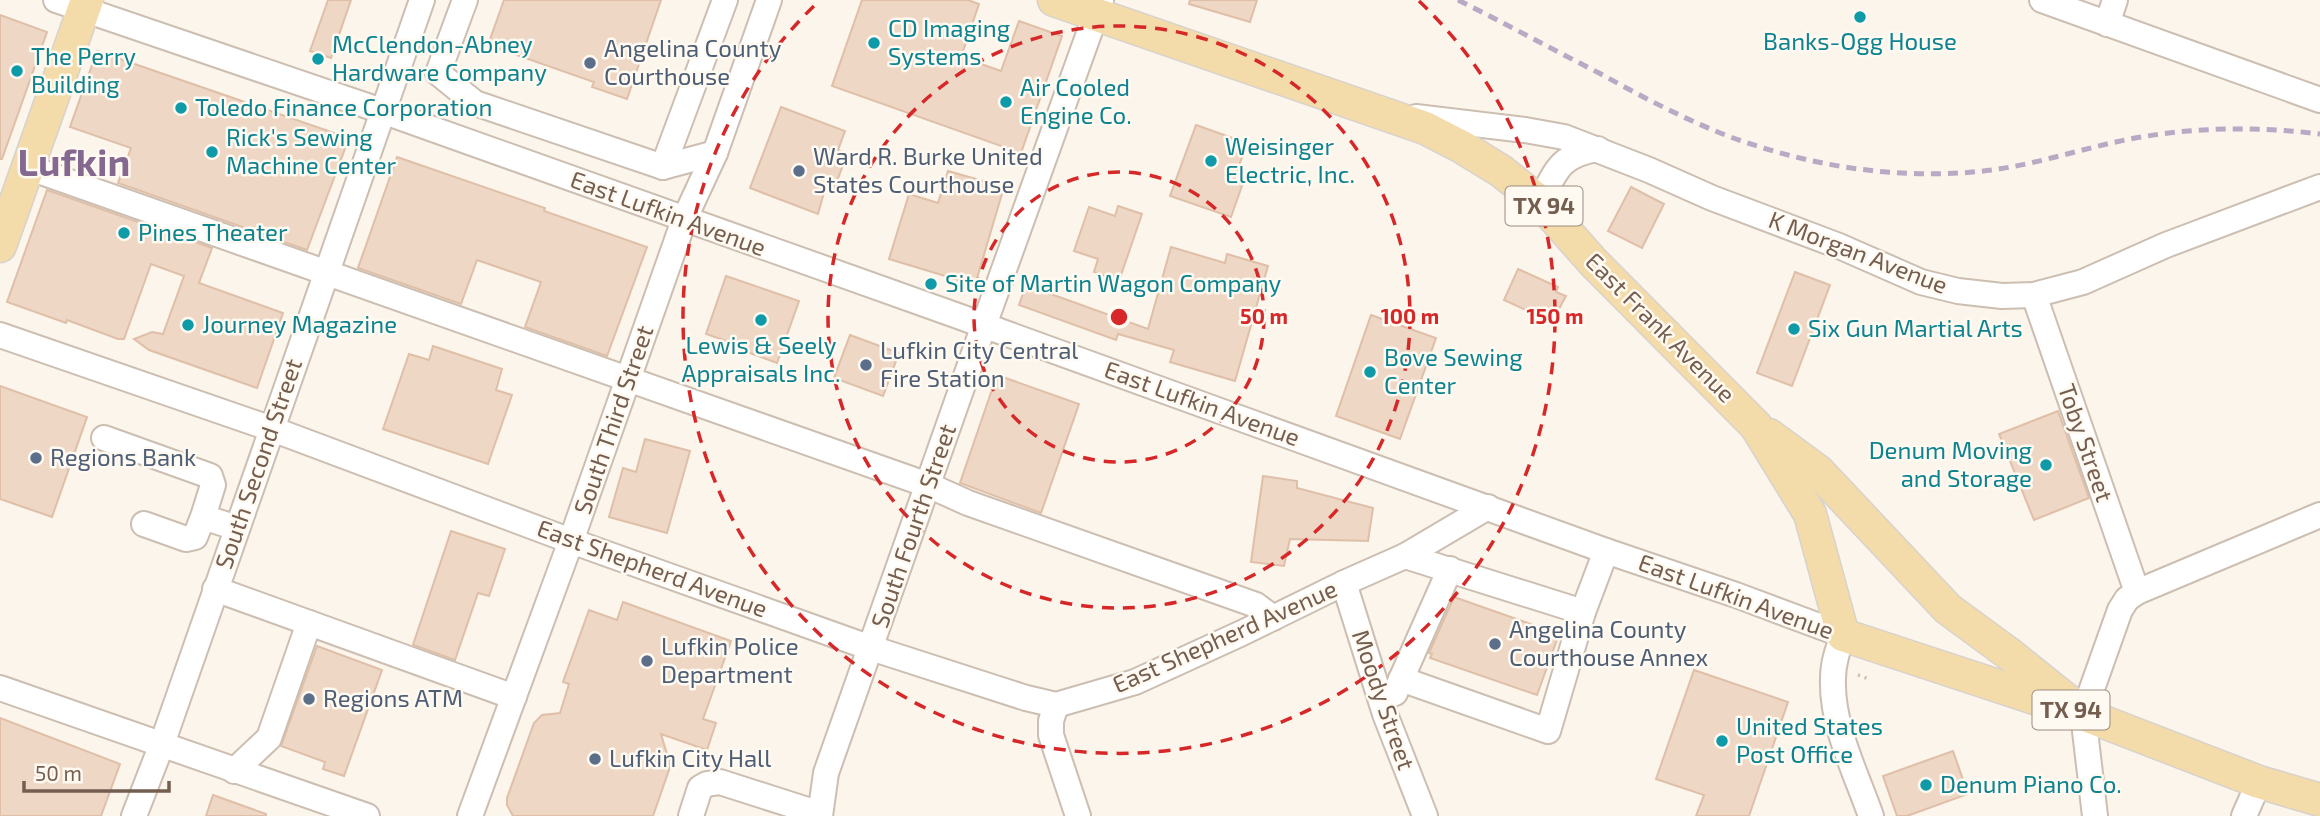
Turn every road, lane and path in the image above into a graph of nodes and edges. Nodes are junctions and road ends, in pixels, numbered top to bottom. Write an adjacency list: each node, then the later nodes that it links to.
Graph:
1 (422, 0): 11 (street, South Second Street)
2 (465, 0): 12 (street)
3 (725, 0): 19 (street)
4 (769, 0): 17 (street, South Third Street)
5 (1054, 0): 9 (main road, East Frank Avenue / TX 94)
6 (2042, 0): 10 (street)
7 (2115, 0): 10 (street)
8 (76, 3): 14 (street, East Lufkin Avenue); 18 (main road)
9 (1099, 8): 15 (main road, East Frank Avenue / TX 94); 26 (street, South Fourth Street)
10 (2107, 24): 13 (street)
11 (405, 47): 12 (street); 14 (street, South Second Street)
12 (438, 73): 19 (street)
13 (2320, 100)
14 (382, 111): 22 (street, East Lufkin Avenue); 24 (street, South Second Street)
15 (1384, 114): 16 (street, K Morgan Avenue); 21 (main road, East Frank Avenue / TX 94)
16 (1598, 149): 21 (street); 25 (street, K Morgan Avenue)
17 (715, 153): 19 (street); 22 (street, South Third Street)
18 (27, 167): 23 (main road); 24 (street)
19 (663, 167)
20 (2320, 187): 25 (street, K Morgan Avenue)
21 (1540, 202): 29 (main road, East Frank Avenue / TX 94)
22 (684, 220): 26 (street, East Lufkin Avenue); 28 (street, South Third Street)
23 (0, 246)
24 (325, 273): 28 (street); 30 (street, South Second Street)
25 (2034, 295): 44 (street, Toby Street)
26 (984, 326): 32 (street, South Fourth Street); 33 (street, East Lufkin Avenue)
27 (0, 335): 30 (street, East Shepherd Avenue)
28 (628, 378): 32 (street); 38 (street, South Third Street)
29 (1756, 426): 48 (main road, East Frank Avenue / TX 94); 57 (main road, East Lufkin Avenue / TX 94)
30 (272, 429): 37 (street, South Second Street); 38 (street, East Shepherd Avenue)
31 (104, 438): 35 (street)
32 (928, 485): 46 (street); 49 (street, South Fourth Street)
33 (1488, 507): 39 (street, East Lufkin Avenue); 40 (street, East Shepherd Avenue)
34 (2320, 516): 44 (street)
35 (203, 517): 36 (street); 37 (street)
36 (144, 524)
37 (237, 528): 43 (street, South Second Street)
38 (571, 541): 49 (street, East Shepherd Avenue); 54 (street, South Third Street)
39 (1606, 551): 45 (street); 48 (street, East Lufkin Avenue)
40 (1405, 556): 41 (street); 42 (street, East Shepherd Avenue)
41 (1450, 569): 45 (street); 51 (street)
42 (1344, 583): 46 (street, East Shepherd Avenue); 56 (street, Moody Street)
43 (215, 589): 47 (street); 58 (street, South Second Street)
44 (2137, 592): 57 (street)
45 (1583, 612): 51 (street)
46 (1273, 618): 55 (street, East Shepherd Avenue)
47 (309, 623): 54 (street); 59 (street)
48 (1843, 635): 57 (main road, East Lufkin Avenue / TX 94); 69 (street)
49 (872, 648): 55 (street, East Shepherd Avenue); 63 (street, South Fourth Street)
50 (1858, 675): 52 (path)
51 (1401, 679): 56 (street)
52 (1869, 679)
53 (0, 688): 58 (street)
54 (514, 697): 62 (street, South Third Street)
55 (1056, 705): 67 (street)
56 (1385, 714): 68 (street, Moody Street)
57 (2083, 714): 60 (main road, East Lufkin Avenue / TX 94); 70 (street)
58 (162, 744): 59 (street); 64 (street, South Second Street)
59 (234, 771): 65 (street)
60 (2259, 782): 61 (main road, East Lufkin Avenue / TX 94); 71 (street)
61 (2312, 801)
62 (478, 814)
63 (820, 815): 66 (street)
64 (134, 816)
65 (367, 816)
66 (691, 816)
67 (1078, 816)
68 (1424, 816)
69 (1871, 816)
70 (2095, 816)
71 (2244, 816)

